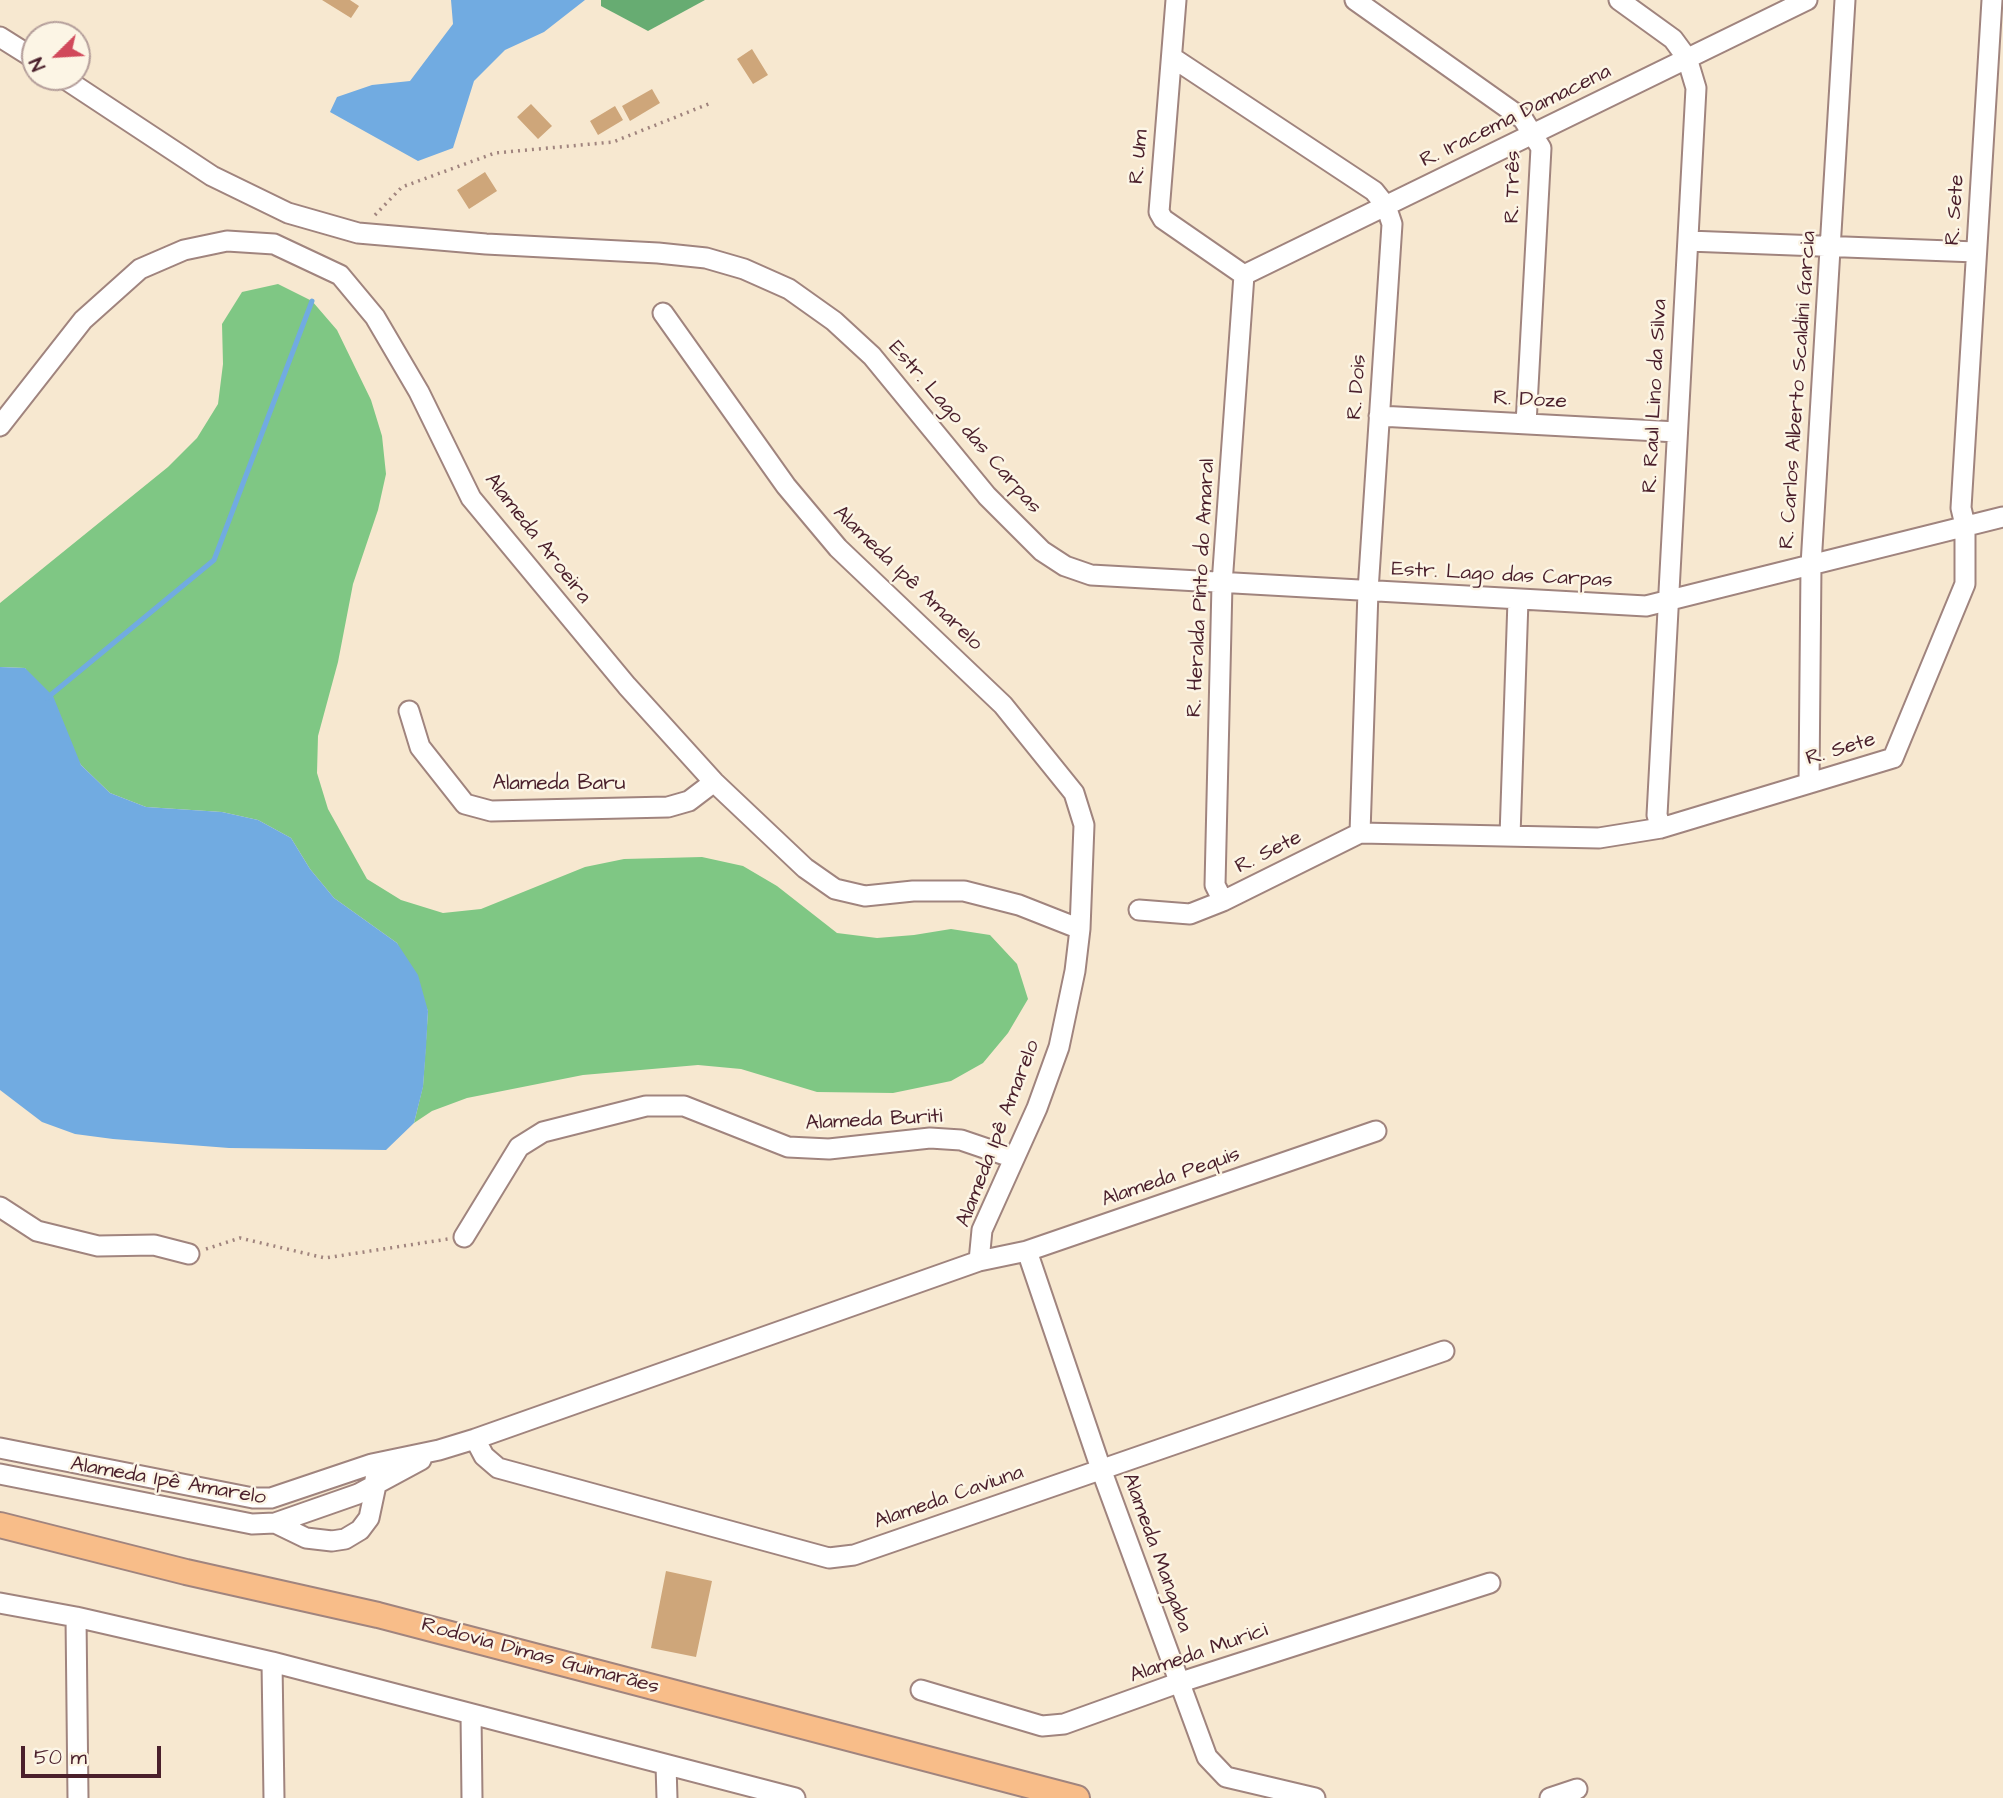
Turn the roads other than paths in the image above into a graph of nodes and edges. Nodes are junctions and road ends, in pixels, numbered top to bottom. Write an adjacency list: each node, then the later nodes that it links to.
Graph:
1 (1176, 0): 9 (street, R. Um)
2 (1354, 0): 12 (street, R. Três)
3 (1619, 0): 10 (street, R. Raul Lino da Silva)
4 (1807, 0): 10 (street, R. Iracema Damacena)
5 (1845, 0): 15 (street, R. Carlos Alberto Scaldini Garcia)
6 (1992, 0): 16 (street, R. Sete)
7 (0, 37): 8 (street)
8 (21, 50)
9 (1172, 58): 13 (street); 17 (street, R. Um)
10 (1687, 58): 12 (street, R. Iracema Damacena); 14 (street, R. Raul Lino da Silva)
11 (83, 91): 26 (street, Estr. Lago das Carpas)
12 (1534, 133): 13 (street, R. Iracema Damacena); 20 (street, R. Três)
13 (1386, 206): 17 (street, R. Iracema Damacena); 19 (street, R. Dois)
14 (1688, 241): 15 (street); 22 (street, R. Raul Lino da Silva)
15 (1831, 247): 16 (street); 25 (street, R. Carlos Alberto Scaldini Garcia)
16 (1976, 252): 24 (street, R. Sete)
17 (1244, 275): 26 (street, R. Heralda Pinto do Amaral)
18 (663, 313): 38 (street, Alameda Ipê Amarelo)
19 (1379, 416): 20 (street, R. Doze); 27 (street, R. Dois)
20 (1525, 424): 22 (street, R. Doze)
21 (0, 426): 31 (street, Alameda Aroeira)
22 (1677, 432): 29 (street, R. Raul Lino da Silva)
23 (2003, 517): 24 (street, Estr. Lago das Carpas)
24 (1965, 525): 25 (street, Estr. Lago das Carpas); 32 (street, R. Sete)
25 (1811, 565): 29 (street, Estr. Lago das Carpas); 32 (street, R. Carlos Alberto Scaldini Garcia)
26 (1222, 584): 27 (street, Estr. Lago das Carpas); 36 (street, R. Heralda Pinto do Amaral)
27 (1368, 591): 28 (street, Estr. Lago das Carpas); 34 (street, R. Dois)
28 (1518, 600): 29 (street, Estr. Lago das Carpas); 35 (street)
29 (1668, 602): 33 (street, R. Raul Lino da Silva)
30 (409, 711): 31 (street, Alameda Baru)
31 (715, 782): 38 (street, Alameda Aroeira)
32 (1809, 783): 33 (street, R. Sete)
33 (1661, 828): 35 (street, R. Sete)
34 (1360, 833): 35 (street, R. Sete); 36 (street, R. Sete)
35 (1510, 836)
36 (1223, 901): 37 (street, R. Sete)
37 (1139, 910)
38 (1080, 929): 40 (street, Alameda Ipê Amarelo)
39 (1376, 1131): 43 (street, Alameda Pequis)
40 (1014, 1158): 42 (street, Alameda Buriti); 45 (street, Alameda Ipê Amarelo)
41 (0, 1208): 44 (street)
42 (464, 1237)
43 (1027, 1251): 45 (street, Alameda Pequis); 51 (street, Alameda Mangaba)
44 (189, 1254)
45 (979, 1261): 47 (street, Alameda Ipê Amarelo)
46 (1444, 1351): 51 (street, Alameda Caviuna)
47 (475, 1439): 49 (street, Alameda Ipê Amarelo); 51 (street, Alameda Caviuna)
48 (0, 1448): 50 (street, Alameda Ipê Amarelo)
49 (439, 1450): 50 (street, Alameda Ipê Amarelo); 53 (street, Alameda Ipê Amarelo)
50 (372, 1464): 53 (street)
51 (1101, 1469): 60 (street, Alameda Mangaba)
52 (0, 1474): 54 (street, Alameda Ipê Amarelo)
53 (376, 1485): 54 (street, Alameda Ipê Amarelo); 54 (street)
54 (275, 1523)
55 (0, 1525): 70 (main road, Rodovia Dimas Guimarães)
56 (1490, 1583): 60 (street, Alameda Murici)
57 (0, 1603): 58 (street)
58 (76, 1616): 59 (street); 65 (street)
59 (272, 1662): 62 (street); 66 (street)
60 (1178, 1683): 61 (street, Alameda Murici); 71 (street, Alameda Mangaba)
61 (921, 1690)
62 (471, 1714): 63 (street); 67 (street)
63 (666, 1765): 68 (street); 69 (street)
64 (1577, 1789): 72 (street)
65 (78, 1798)
66 (274, 1798)
67 (472, 1798)
68 (667, 1798)
69 (795, 1798)
70 (1077, 1798)
71 (1315, 1798)
72 (1550, 1798)

